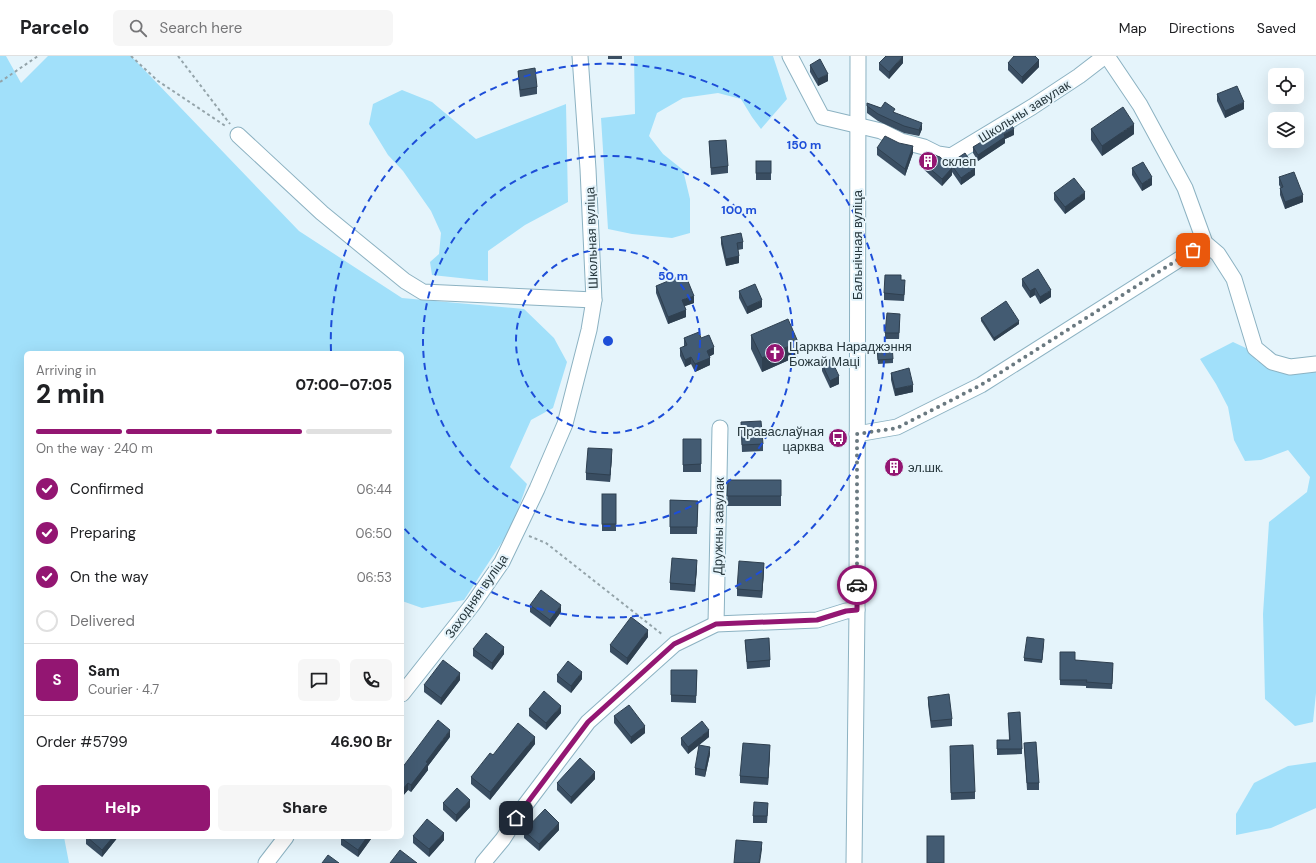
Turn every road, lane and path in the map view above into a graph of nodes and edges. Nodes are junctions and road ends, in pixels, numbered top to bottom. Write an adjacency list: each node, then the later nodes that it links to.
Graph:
1 (38, 56): 8 (path)
2 (131, 56): 10 (path)
3 (178, 56): 10 (path)
4 (580, 56): 12 (street, Школьная вуліца)
5 (790, 56): 9 (street, Школьны завулак)
6 (858, 56): 9 (street, Бальнічная вуліца)
7 (1106, 56): 9 (street, Школьны завулак); 11 (street)
8 (0, 82)
9 (857, 125): 16 (street, Бальнічная вуліца)
10 (238, 135): 12 (street)
11 (1205, 243): 13 (street); 16 (street)
12 (594, 300): 14 (street, Школьная вуліца)
13 (1316, 364)
14 (566, 420): 17 (street, Заходняя вуліца)
15 (720, 428): 19 (street, Дружны завулак)
16 (857, 434): 18 (street, Бальнічная вуліца)
17 (517, 530): 20 (path); 21 (street, Заходняя вуліца)
18 (857, 610): 19 (street); 25 (street, Бальнічная вуліца)
19 (716, 624): 20 (street)
20 (674, 644): 23 (street)
21 (404, 691)
22 (284, 839): 24 (street)
23 (484, 861)
24 (266, 863)
25 (854, 863)

